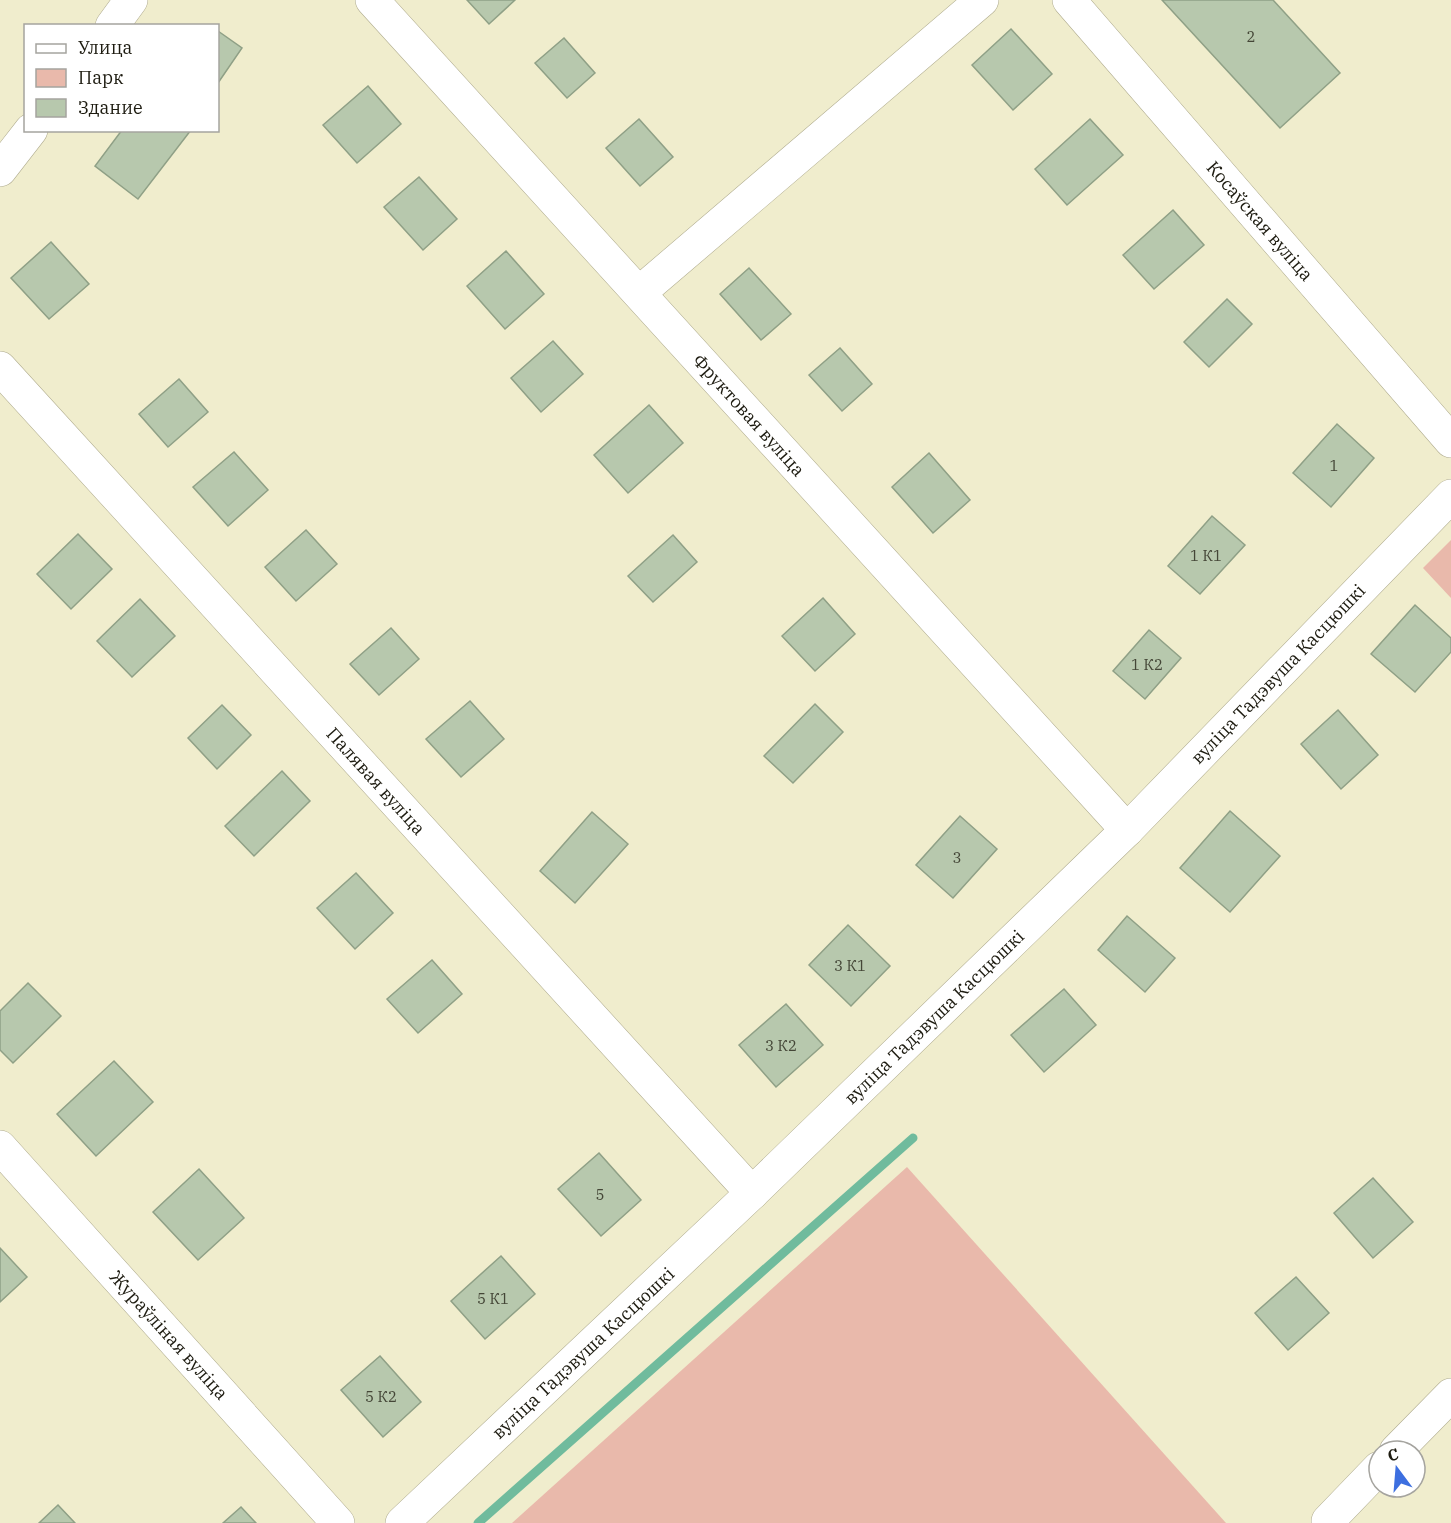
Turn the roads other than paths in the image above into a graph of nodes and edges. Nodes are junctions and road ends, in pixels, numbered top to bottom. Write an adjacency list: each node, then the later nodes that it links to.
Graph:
1 (131, 0): 5 (street)
2 (372, 0): 8 (street, Фруктовая вуліца)
3 (982, 0): 8 (street)
4 (1069, 0): 10 (street, Косаўская вуліца)
5 (113, 24)
6 (29, 132): 7 (street)
7 (0, 170)
8 (639, 293): 12 (street, Фруктовая вуліца)
9 (0, 368): 14 (street, Палявая вуліца)
10 (1451, 441)
11 (1451, 496): 12 (street, вуліца Тадэвуша Касцюшкі)
12 (1126, 830): 14 (street, вуліца Тадэвуша Касцюшкі)
13 (0, 1147): 19 (street, Жураўліная вуліца)
14 (752, 1193): 20 (street, вуліца Тадэвуша Касцюшкі)
15 (1451, 1395): 16 (street)
16 (1408, 1439)
17 (1367, 1480): 18 (street)
18 (1328, 1521)
19 (338, 1523)
20 (402, 1523)

